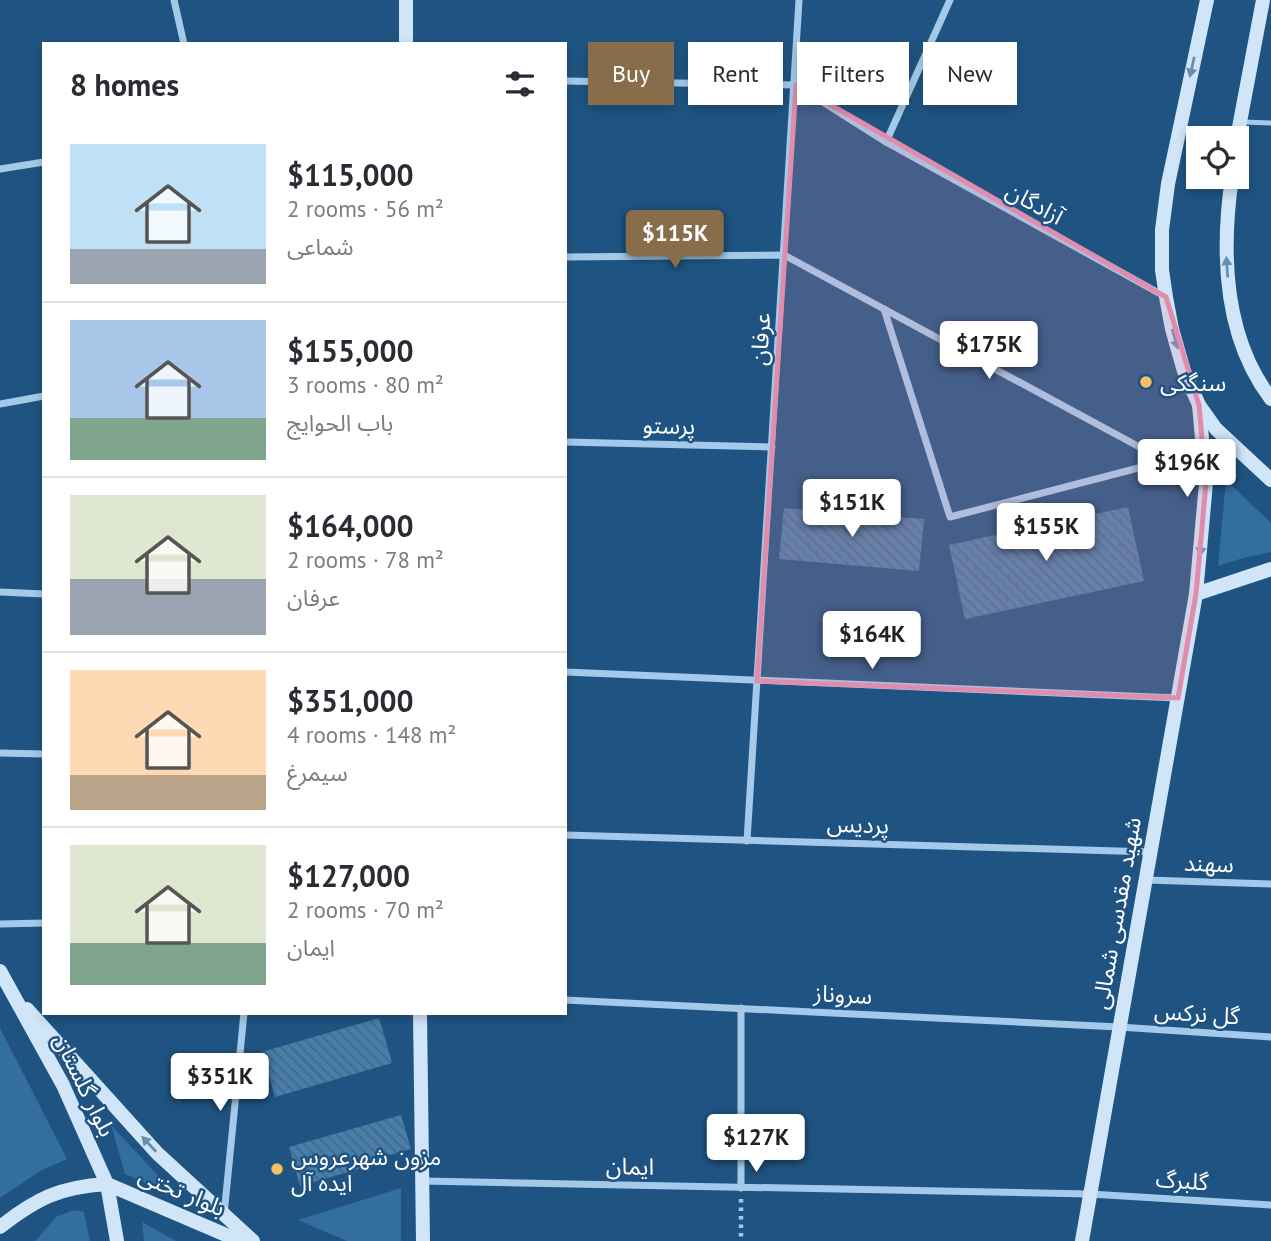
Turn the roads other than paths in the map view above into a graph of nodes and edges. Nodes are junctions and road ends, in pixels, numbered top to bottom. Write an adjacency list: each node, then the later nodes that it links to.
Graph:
1 (174, 0): 7 (street)
2 (406, 0): 8 (main road)
3 (799, 0): 10 (street, عرفان)
4 (950, 0): 14 (street)
5 (1207, 0): 20 (main road, one-way to 20)
6 (1263, 0): 11 (main road)
7 (184, 42)
8 (407, 42)
9 (567, 81): 10 (street)
10 (796, 85): 14 (street, آزادگان); 18 (street, عرفان)
11 (1239, 122): 12 (lane); 13 (main road)
12 (1271, 123)
13 (1238, 126)
14 (886, 142): 20 (street, آزادگان)
15 (42, 162): 16 (street)
16 (0, 169)
17 (1230, 189): 23 (main road, one-way to 17)
18 (785, 255): 19 (street); 21 (street); 27 (street, عرفان)
19 (567, 257)
20 (1166, 297): 25 (main road, one-way to 25)
21 (884, 309): 28 (street); 28 (street)
22 (42, 396): 24 (street)
23 (1271, 399)
24 (0, 404)
25 (1199, 405): 29 (main road); 30 (main road, شهید مقدسی شمالی)
26 (567, 442): 27 (street, پرستو)
27 (772, 447): 36 (street, عرفان)
28 (1166, 461): 30 (street)
29 (1271, 480)
30 (1206, 483): 34 (main road, شهید مقدسی شمالی, one-way to 34)
31 (1271, 569): 34 (main road)
32 (0, 592): 33 (street)
33 (42, 594)
34 (1196, 594): 37 (main road, شهید مقدسی شمالی)
35 (567, 672): 36 (street)
36 (757, 681): 37 (street); 41 (street, عرفان)
37 (1178, 698): 42 (main road, شهید مقدسی شمالی)
38 (0, 753): 39 (street)
39 (42, 754)
40 (567, 835): 41 (street, پردیس)
41 (747, 841): 42 (street, پردیس)
42 (1151, 852): 43 (main road, شهید مقدسی شمالی)
43 (1145, 880): 44 (street, سهند); 53 (main road, شهید مقدسی شمالی)
44 (1271, 884)
45 (42, 923): 46 (street)
46 (0, 925)
47 (0, 971): 48 (main road, بلوار گلستان)
48 (8, 986): 56 (main road, بلوار گلستان); 60 (main road, one-way to 48)
49 (567, 1000): 50 (street, سروناز)
50 (741, 1008): 53 (street, سروناز); 57 (street)
51 (244, 1015): 60 (street)
52 (419, 1015): 55 (main road)
53 (1119, 1027): 54 (street, گل نرکس); 58 (main road, شهید مقدسی شمالی)
54 (1271, 1037)
55 (422, 1181): 57 (street, ایمان); 65 (main road)
56 (107, 1184): 61 (main road); 62 (main road, بلوار گلستان); 63 (main road, بلوار تختی)
57 (741, 1188): 58 (street, ایمان)
58 (1090, 1194): 59 (street, گلبرگ); 66 (main road, شهید مقدسی شمالی)
59 (1271, 1205)
60 (224, 1215): 64 (main road)
61 (0, 1227)
62 (117, 1241)
63 (240, 1241)
64 (253, 1241)
65 (423, 1241)
66 (1082, 1241)

